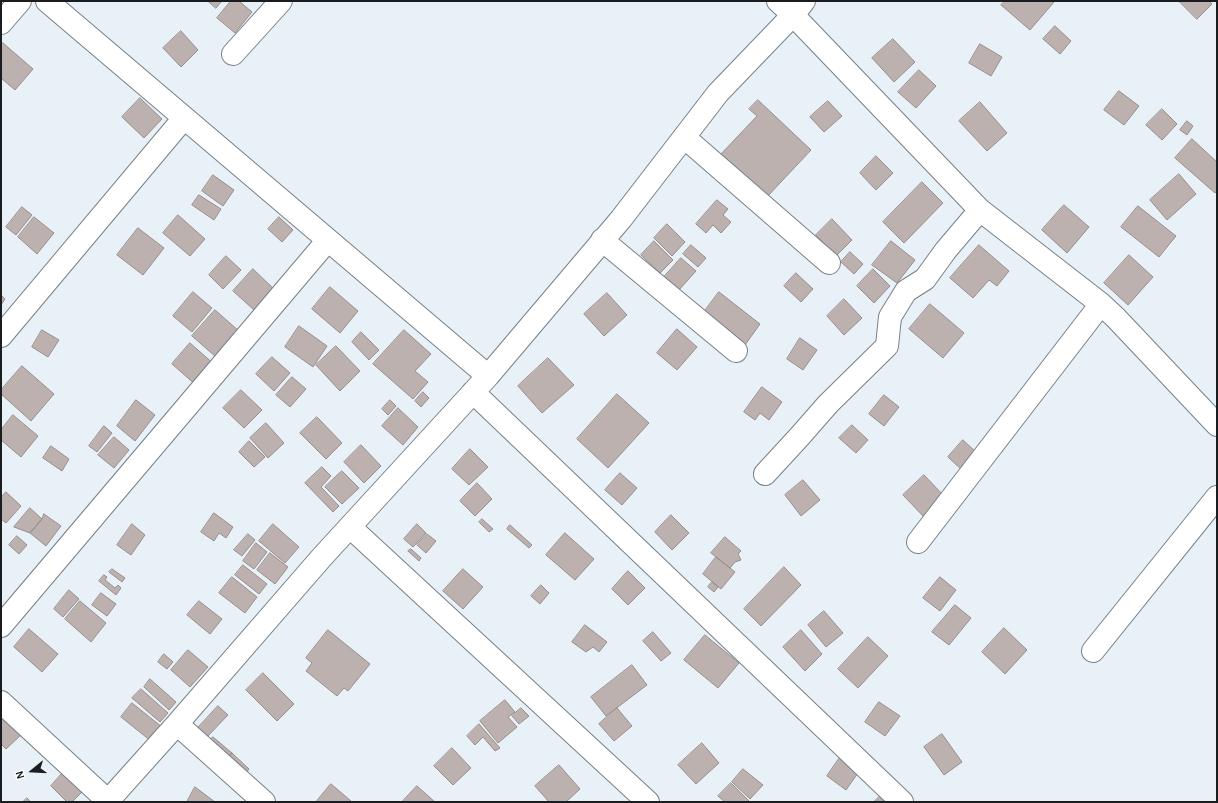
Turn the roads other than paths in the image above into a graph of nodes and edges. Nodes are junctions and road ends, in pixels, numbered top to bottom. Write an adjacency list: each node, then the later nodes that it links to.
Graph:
1 (20, 1): 5 (street)
2 (47, 1): 7 (street)
3 (281, 1): 6 (street)
4 (792, 6): 8 (street); 9 (street)
5 (1, 23)
6 (233, 54)
7 (184, 118): 10 (street); 14 (street)
8 (684, 136): 11 (street); 12 (street)
9 (980, 210): 13 (street); 19 (street)
10 (328, 240): 16 (street); 23 (street)
11 (602, 240): 15 (street); 16 (street)
12 (829, 263)
13 (1101, 304): 18 (street); 22 (street)
14 (1, 336)
15 (736, 351)
16 (488, 376): 17 (street)
17 (473, 392): 21 (street); 30 (street)
18 (1217, 425)
19 (765, 474)
20 (1217, 498): 24 (street)
21 (350, 526): 26 (street); 29 (street)
22 (918, 542)
23 (1, 626)
24 (1093, 651)
25 (1, 702): 27 (street)
26 (177, 724): 27 (street); 28 (street)
27 (107, 801)
28 (264, 802)
29 (648, 802)
30 (902, 802)

